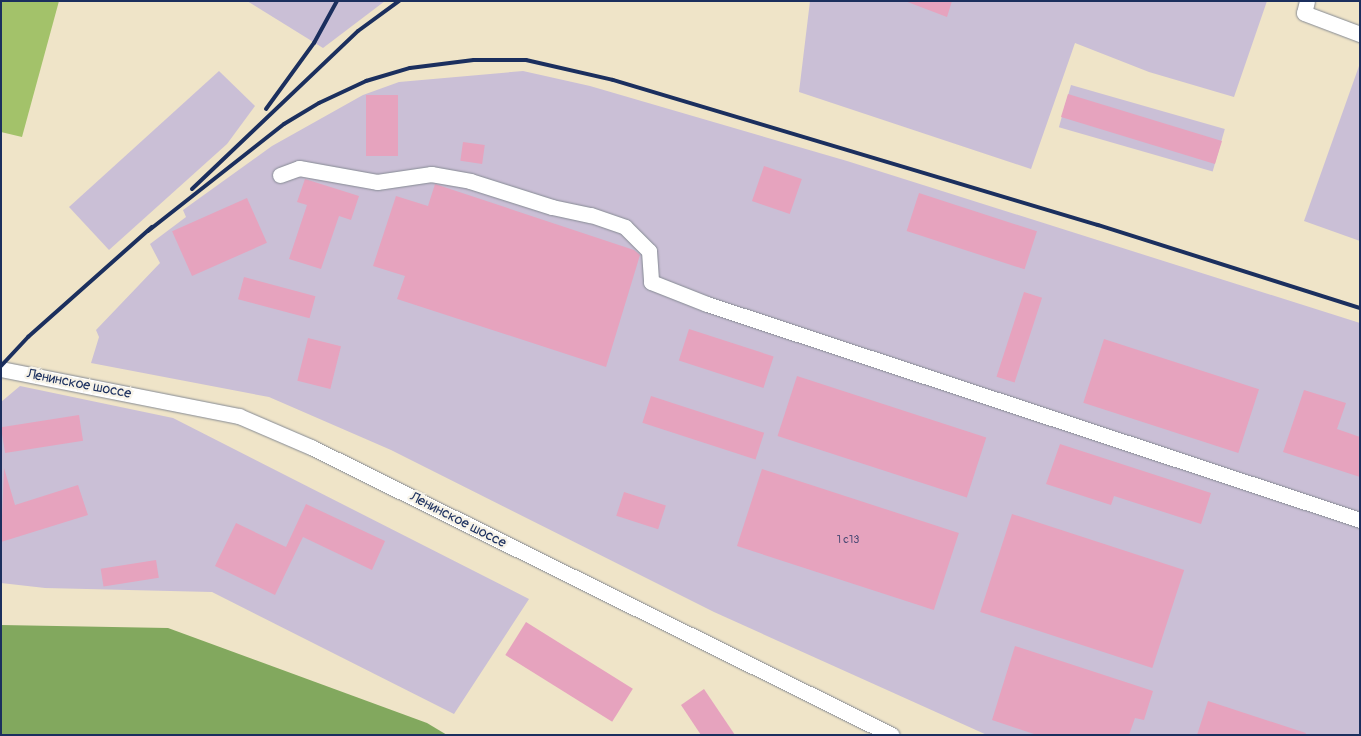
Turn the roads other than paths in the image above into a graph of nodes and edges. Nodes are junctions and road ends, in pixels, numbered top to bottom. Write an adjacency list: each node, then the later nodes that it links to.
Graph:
1 (1307, 1): 2 (street)
2 (1360, 34)
3 (280, 175): 5 (street)
4 (1, 370): 6 (street, Ленинское шоссе)
5 (1360, 520)
6 (892, 735)

